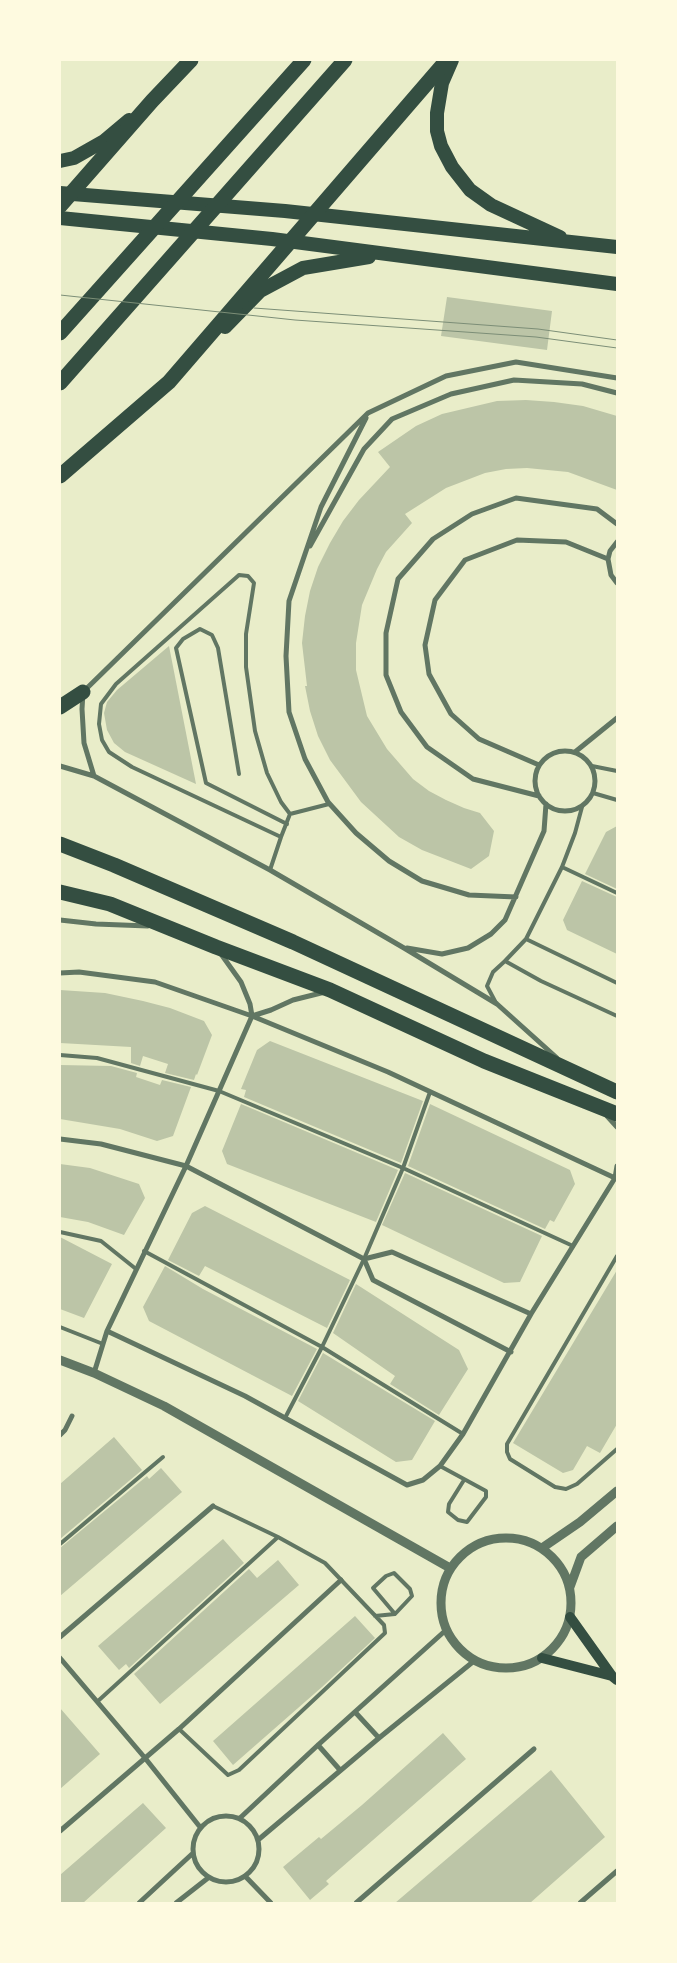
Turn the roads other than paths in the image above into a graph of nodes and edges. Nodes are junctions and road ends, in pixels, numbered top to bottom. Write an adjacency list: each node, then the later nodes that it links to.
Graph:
1 (191, 60): 6 (highway)
2 (304, 60): 17 (highway)
3 (345, 60): 20 (highway)
4 (447, 60): 10 (highway)
5 (452, 60): 13 (highway)
6 (152, 101): 7 (highway); 8 (highway)
7 (60, 161)
8 (65, 194): 9 (highway); 10 (highway)
9 (60, 206)
10 (312, 214): 12 (highway); 13 (highway)
11 (67, 219): 12 (highway)
12 (290, 242): 15 (highway); 19 (highway)
13 (570, 242): 14 (highway)
14 (617, 248)
15 (392, 255): 16 (highway); 19 (highway)
16 (617, 284)
17 (60, 333)
18 (617, 378): 22 (street)
19 (169, 382): 23 (highway)
20 (60, 383)
21 (617, 393): 26 (street)
22 (368, 413): 26 (street); 29 (street)
23 (60, 476)
24 (617, 524): 40 (street)
25 (617, 542): 27 (street)
26 (302, 560): 42 (street)
27 (608, 560): 28 (street); 33 (street)
28 (617, 583)
29 (83, 692): 30 (highway); 38 (street)
30 (60, 707)
31 (617, 718): 32 (street)
32 (575, 752): 33 (street); 35 (street)
33 (539, 765): 40 (street)
34 (60, 766): 38 (street)
35 (592, 766): 36 (lane); 39 (street)
36 (617, 771)
37 (239, 774): 46 (lane)
38 (94, 776): 50 (street)
39 (594, 793): 41 (lane); 44 (street)
40 (539, 796): 43 (street)
41 (617, 800)
42 (329, 804): 45 (lane); 55 (street)
43 (546, 804): 44 (street); 55 (street)
44 (582, 807): 49 (lane)
45 (290, 814): 46 (lane); 47 (lane)
46 (287, 824): 47 (lane)
47 (281, 836): 50 (lane)
48 (60, 844): 69 (highway)
49 (562, 867): 53 (lane); 58 (lane)
50 (270, 870): 60 (street)
51 (60, 884): 54 (street)
52 (60, 892): 54 (highway)
53 (617, 893)
54 (84, 896): 57 (highway)
55 (516, 897): 60 (street)
56 (60, 920): 57 (street)
57 (163, 926): 59 (highway)
58 (526, 939): 61 (lane); 63 (lane)
59 (216, 947): 64 (highway); 66 (street)
60 (404, 948): 65 (street)
61 (505, 961): 65 (lane); 67 (lane)
62 (60, 973): 66 (street)
63 (617, 983)
64 (330, 990): 66 (street); 73 (highway)
65 (497, 1004): 69 (street)
66 (252, 1016): 70 (street); 71 (street)
67 (617, 1016)
68 (60, 1055): 70 (lane)
69 (568, 1068): 72 (highway)
70 (219, 1091): 77 (street); 79 (lane)
71 (430, 1092): 79 (lane); 80 (street)
72 (617, 1092)
73 (598, 1106): 74 (highway); 75 (street)
74 (617, 1114)
75 (617, 1127)
76 (60, 1139): 77 (street)
77 (186, 1166): 83 (street); 85 (street)
78 (617, 1166): 80 (street)
79 (403, 1168): 82 (lane); 85 (lane)
80 (615, 1178): 82 (street)
81 (60, 1232): 86 (lane)
82 (574, 1246): 87 (street)
83 (144, 1251): 86 (street); 91 (lane)
84 (617, 1256): 99 (lane)
85 (364, 1259): 87 (street); 91 (lane); 92 (street)
86 (136, 1269): 89 (street)
87 (531, 1314): 92 (street)
88 (60, 1327): 90 (lane)
89 (107, 1331): 90 (street); 96 (street)
90 (103, 1344): 94 (street)
91 (322, 1347): 96 (lane); 97 (lane)
92 (511, 1352): 97 (street)
93 (60, 1360): 94 (street)
94 (94, 1373): 109 (street)
95 (72, 1416): 98 (street)
96 (285, 1418): 101 (street)
97 (463, 1434): 101 (street)
98 (60, 1435)
99 (617, 1449)
100 (163, 1457): 107 (lane)
101 (440, 1466): 102 (lane)
102 (464, 1480): 102 (lane)
103 (617, 1490): 108 (street)
104 (213, 1506): 106 (lane); 116 (street)
105 (617, 1526): 111 (street)
106 (278, 1537): 110 (lane); 121 (lane)
107 (60, 1544)
108 (542, 1548): 109 (street); 111 (street)
109 (450, 1568): 115 (street)
110 (341, 1580): 113 (lane); 123 (street)
111 (570, 1587): 114 (street)
112 (395, 1614): 112 (lane); 113 (lane)
113 (375, 1616): 123 (lane)
114 (570, 1617): 118 (street); 120 (main road)
115 (446, 1630): 119 (street); 122 (street)
116 (60, 1638)
117 (60, 1658): 121 (street)
118 (542, 1658): 119 (street); 120 (main road)
119 (474, 1661): 124 (street)
120 (614, 1678)
121 (98, 1701): 127 (street)
122 (355, 1712): 124 (street); 125 (street)
123 (179, 1729): 127 (street)
124 (378, 1738): 128 (street)
125 (318, 1744): 128 (street); 129 (street)
126 (534, 1749): 140 (street)
127 (145, 1758): 130 (street); 131 (street)
128 (340, 1770): 132 (street)
129 (240, 1818): 130 (street); 132 (street)
130 (200, 1827): 133 (street)
131 (60, 1831)
132 (258, 1840): 135 (street)
133 (192, 1854): 136 (street); 137 (street)
134 (617, 1871): 141 (street)
135 (245, 1876): 136 (street); 139 (street)
136 (208, 1878): 138 (street)
137 (139, 1903)
138 (176, 1903)
139 (271, 1903)
140 (356, 1903)
141 (580, 1903)

